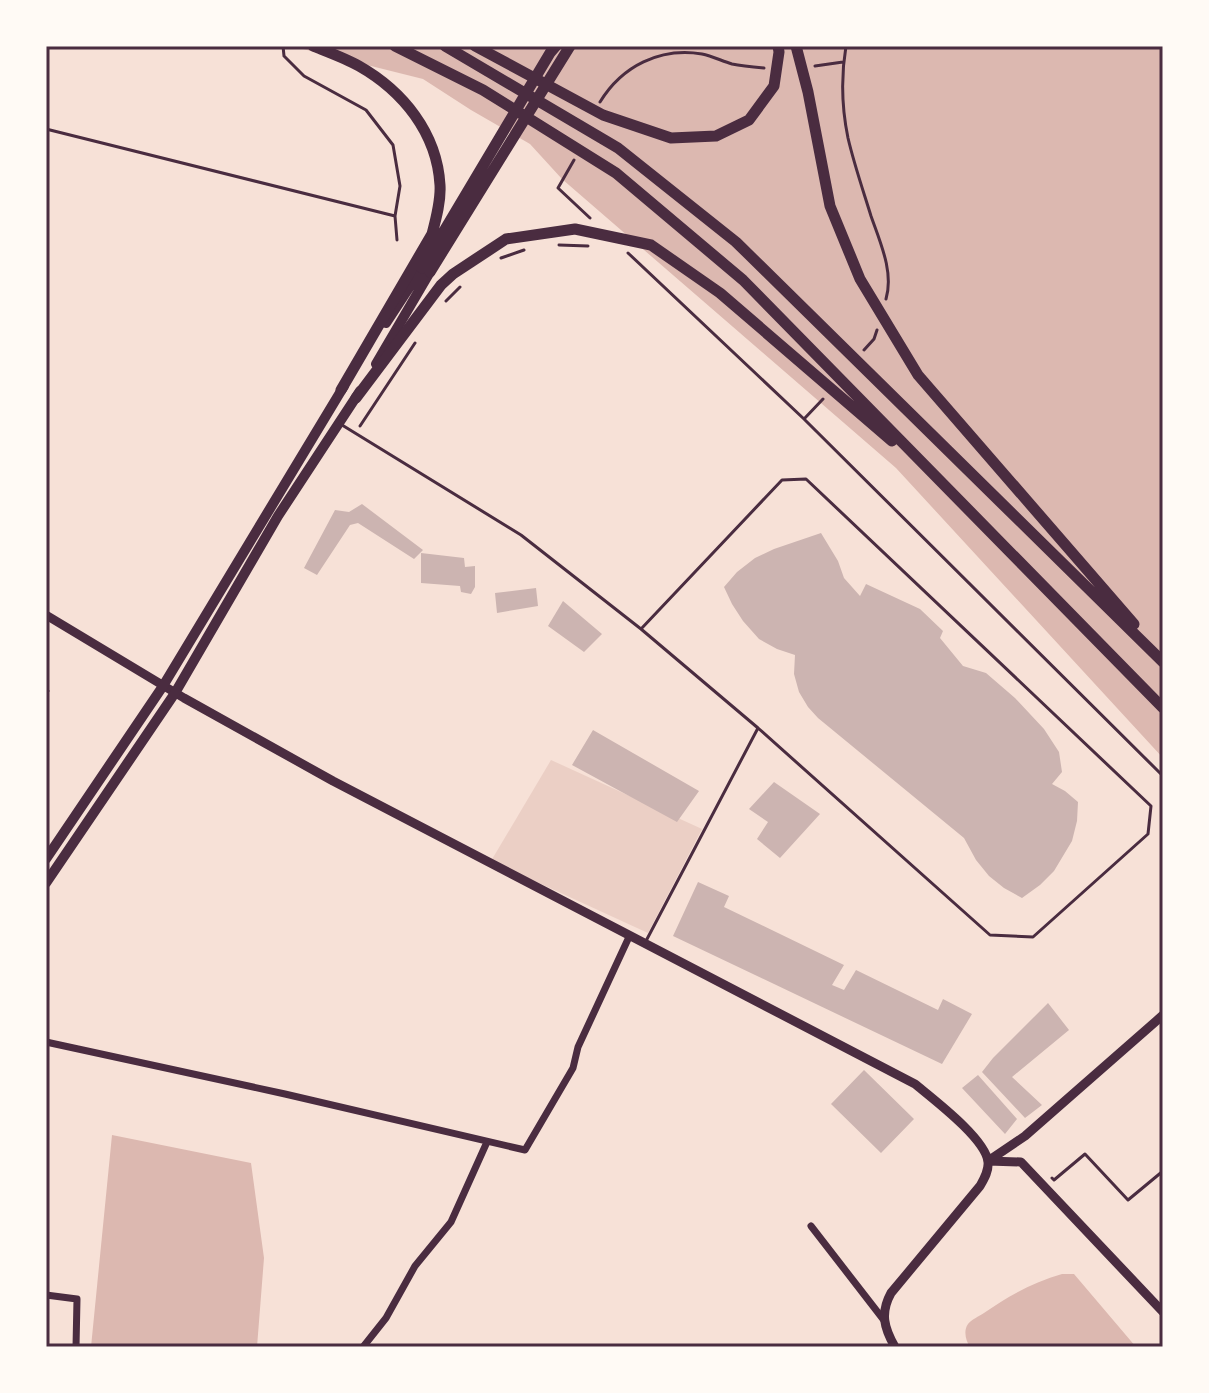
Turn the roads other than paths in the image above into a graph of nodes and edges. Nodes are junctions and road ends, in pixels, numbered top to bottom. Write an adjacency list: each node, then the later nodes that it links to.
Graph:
1 (313, 46): 9 (highway)
2 (395, 46): 13 (highway)
3 (445, 46): 16 (highway)
4 (475, 46): 7 (highway)
5 (556, 46): 9 (highway)
6 (570, 46): 9 (highway)
7 (778, 46)
8 (796, 46): 16 (highway)
9 (422, 268): 10 (highway); 11 (main road)
10 (341, 390): 17 (main road)
11 (356, 398): 12 (main road); 13 (highway)
12 (339, 424): 15 (lane); 18 (main road)
13 (945, 485): 19 (highway)
14 (46, 615): 17 (street)
15 (641, 629): 20 (lane); 20 (lane)
16 (1163, 660)
17 (163, 686): 18 (street); 21 (main road)
18 (175, 693): 22 (main road); 23 (street)
19 (1163, 708)
20 (758, 728): 24 (lane)
21 (46, 859)
22 (46, 883)
23 (629, 937): 24 (street); 27 (street)
24 (644, 944): 28 (street)
25 (1163, 1015): 28 (street)
26 (46, 1042): 27 (street)
27 (487, 1142): 34 (street)
28 (988, 1161): 31 (street); 32 (street)
29 (811, 1226): 32 (street)
30 (46, 1295): 33 (street)
31 (1163, 1312)
32 (883, 1319): 35 (street)
33 (76, 1347)
34 (363, 1347)
35 (895, 1347)

